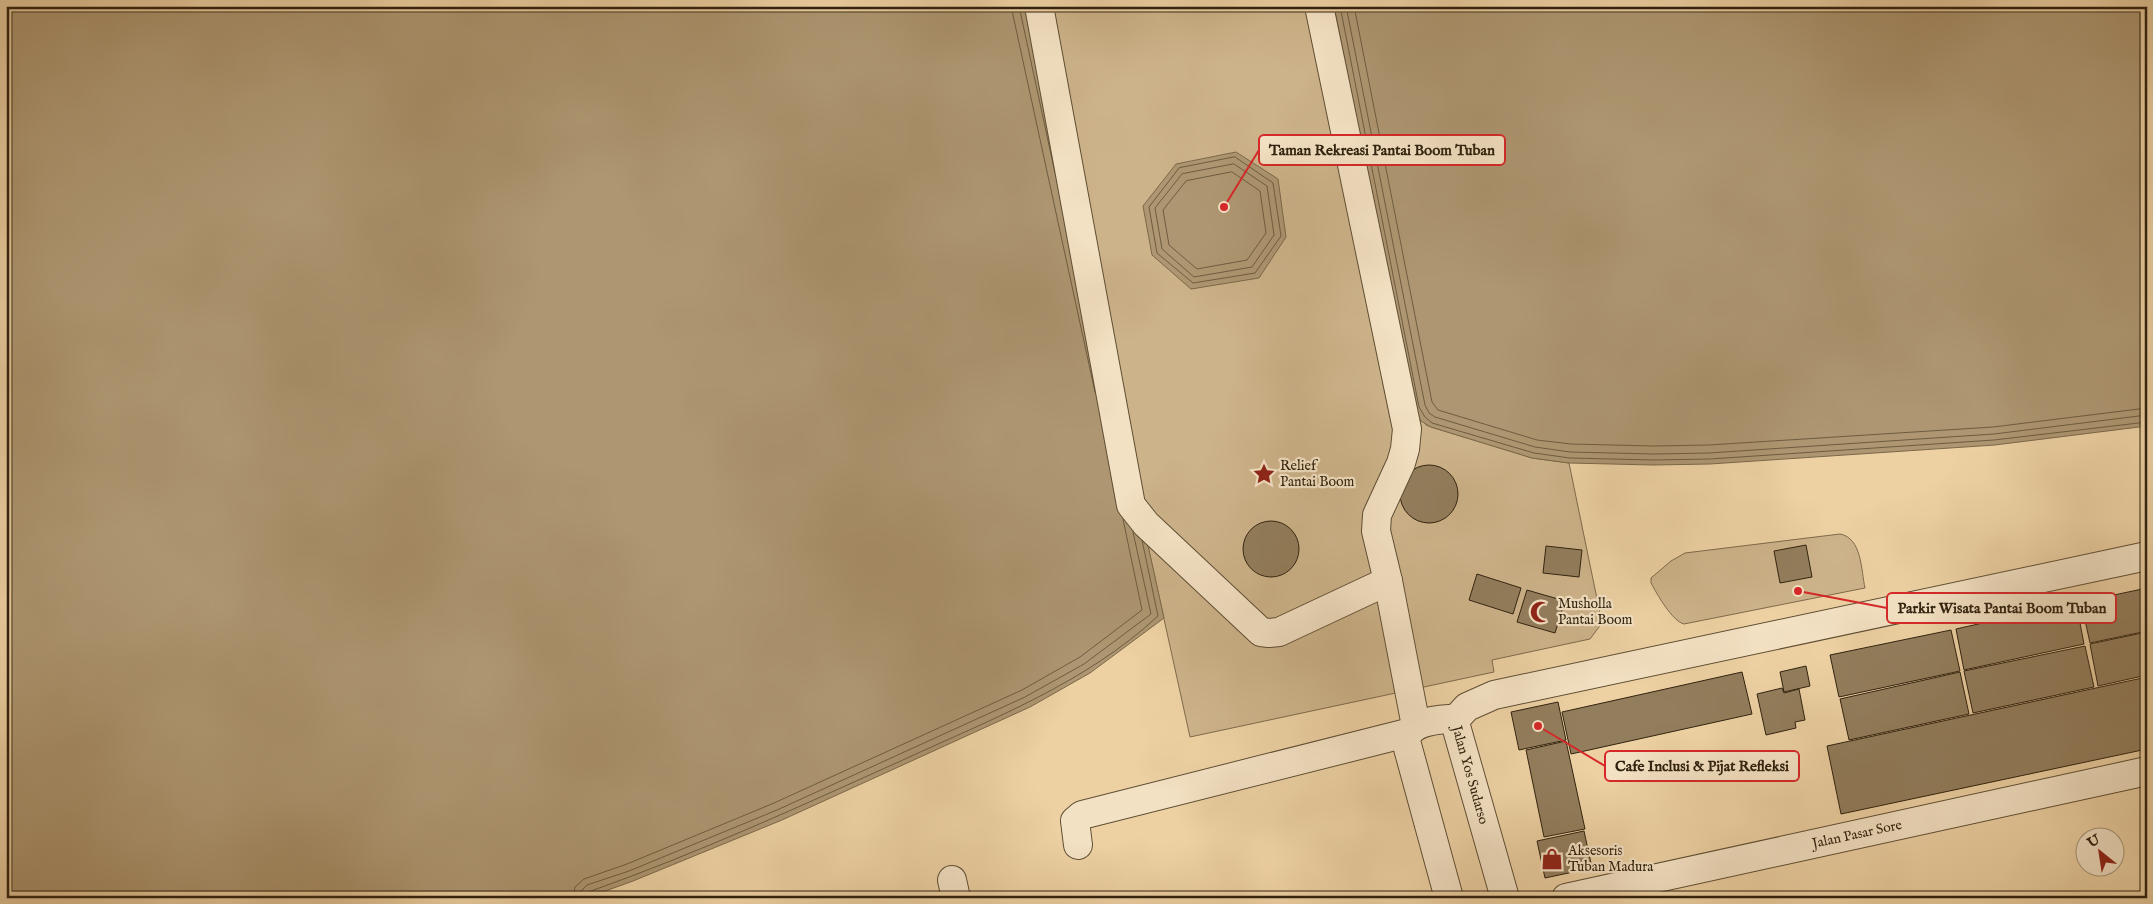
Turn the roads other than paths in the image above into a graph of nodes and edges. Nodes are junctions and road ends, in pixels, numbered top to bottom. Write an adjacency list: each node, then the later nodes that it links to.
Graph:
1 (1039, 6): 4 (street)
2 (1319, 6): 4 (street)
3 (2147, 556): 5 (street)
4 (1388, 581): 6 (street)
5 (1453, 722): 6 (street, Jalan Yos Sudarso); 10 (street, Jalan Yos Sudarso)
6 (1412, 729): 8 (street, Jalan Yos Sudarso); 9 (street)
7 (2147, 771): 11 (street, Jalan Pasar Sore)
8 (1078, 845)
9 (1449, 898)
10 (1505, 898)
11 (1566, 898)

